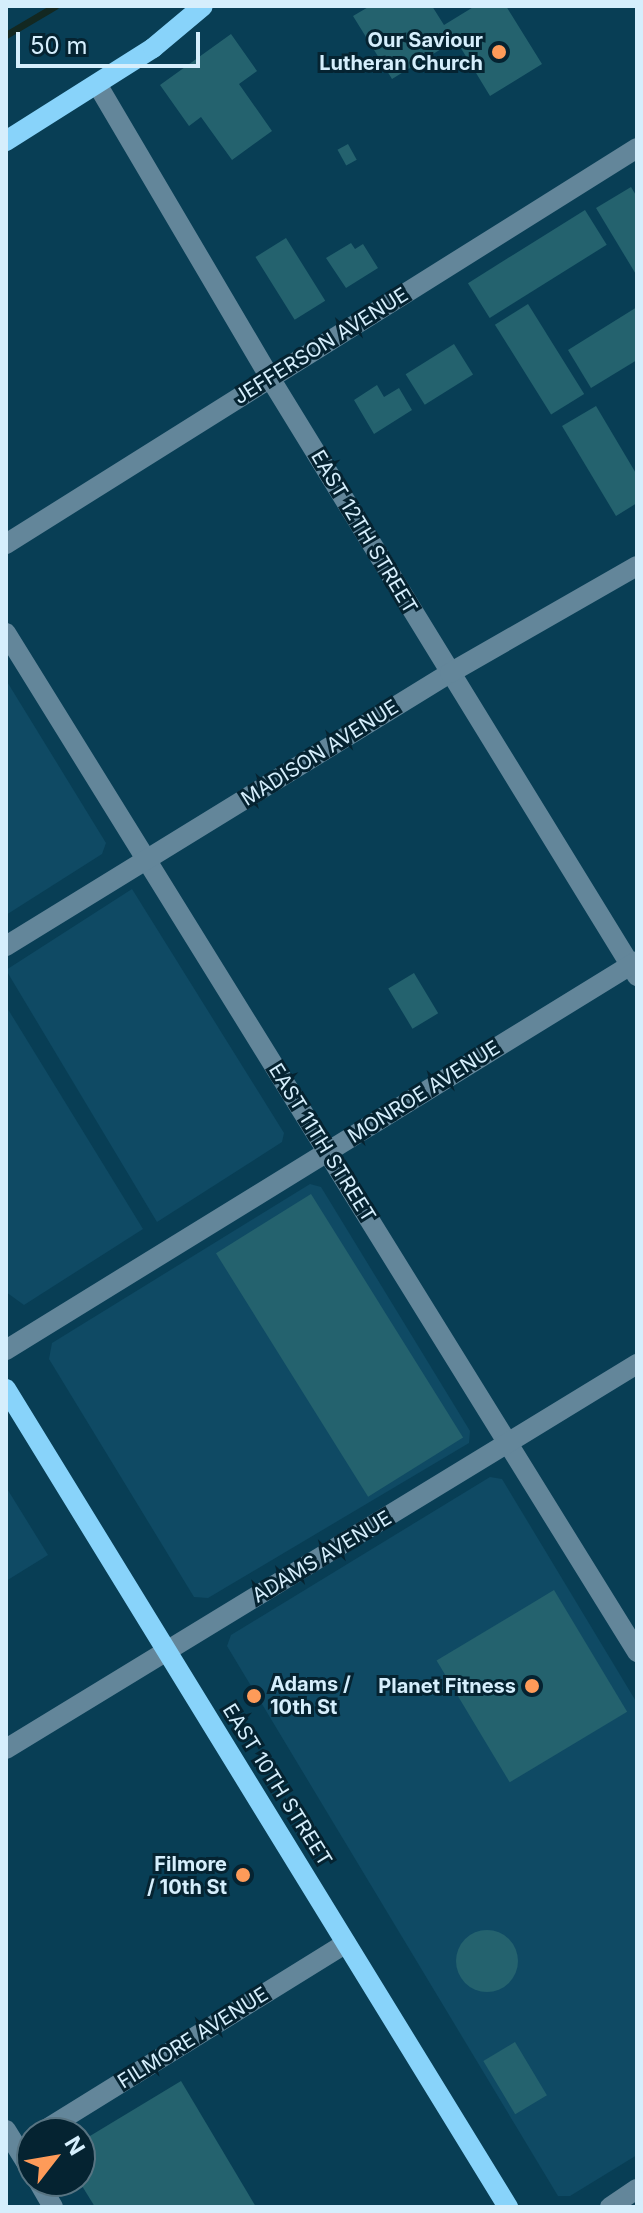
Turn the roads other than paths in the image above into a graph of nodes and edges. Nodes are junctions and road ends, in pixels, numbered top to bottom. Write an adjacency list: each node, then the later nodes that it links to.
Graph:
1 (203, 6): 2 (main road)
2 (97, 84): 3 (main road); 5 (street, EAST 12TH STREET)
3 (6, 141)
4 (637, 148): 5 (street, JEFFERSON AVENUE)
5 (270, 378): 6 (street, JEFFERSON AVENUE); 9 (street, EAST 12TH STREET)
6 (6, 544)
7 (637, 566): 9 (street, MADISON AVENUE)
8 (6, 633): 10 (street, EAST 11TH STREET)
9 (450, 673): 10 (street, MADISON AVENUE); 12 (street, EAST 12TH STREET)
10 (148, 859): 11 (street, MADISON AVENUE); 13 (street, EAST 11TH STREET)
11 (6, 946)
12 (635, 967): 13 (street, MONROE AVENUE)
13 (327, 1151): 14 (street, MONROE AVENUE); 17 (street, EAST 11TH STREET)
14 (6, 1350)
15 (637, 1364): 17 (street, ADAMS AVENUE)
16 (6, 1389): 18 (main road, EAST 10TH STREET)
17 (508, 1445): 18 (street, ADAMS AVENUE); 19 (street, EAST 11TH STREET)
18 (166, 1650): 20 (street, ADAMS AVENUE); 21 (main road, EAST 10TH STREET)
19 (637, 1652)
20 (6, 1749)
21 (346, 1943): 22 (street, FILMORE AVENUE); 24 (main road, EAST 10TH STREET)
22 (66, 2117)
23 (637, 2189): 25 (street)
24 (508, 2207)
25 (610, 2207)

